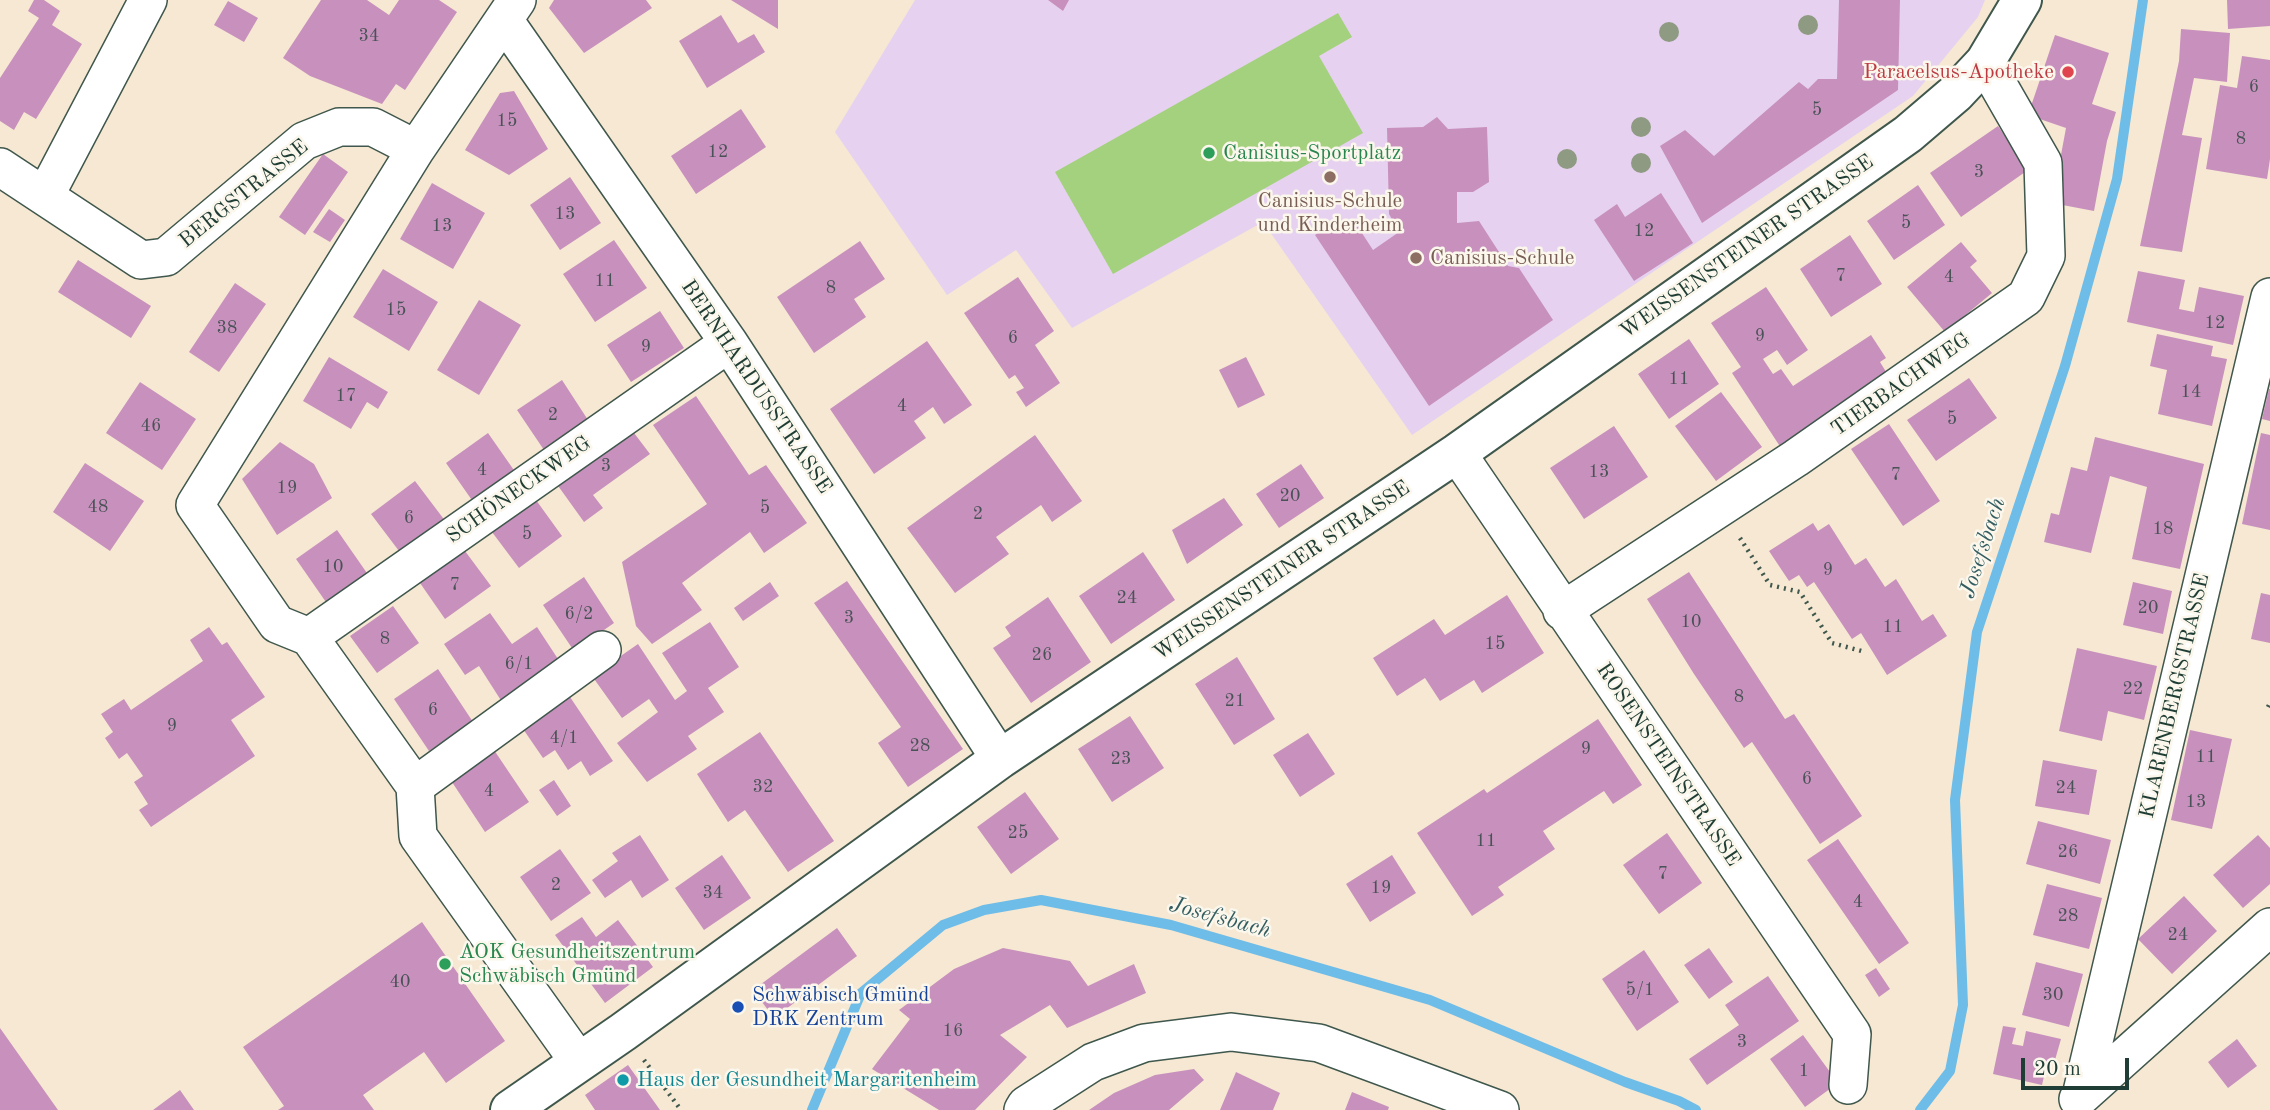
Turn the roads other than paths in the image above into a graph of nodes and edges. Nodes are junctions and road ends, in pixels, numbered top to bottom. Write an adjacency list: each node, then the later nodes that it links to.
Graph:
1 (148, 0): 7 (street)
2 (2022, 0): 4 (main road, WEISSENSTEINER STRASSE)
3 (511, 10): 5 (street); 9 (street, BERNHARDUSSTRASSE)
4 (1985, 62): 10 (main road, WEISSENSTEINER STRASSE); 11 (street, TIERBACHWEG)
5 (416, 149): 7 (street, BERGSTRASSE); 12 (street)
6 (0, 167): 7 (street, BERGSTRASSE)
7 (45, 196)
8 (2270, 297): 19 (street, KLARENBERGSTRASSE)
9 (729, 343): 12 (street, SCHÖNECKWEG); 14 (street, BERNHARDUSSTRASSE)
10 (1457, 453): 11 (street, ROSENSTEINSTRASSE); 14 (main road, WEISSENSTEINER STRASSE)
11 (1562, 611): 18 (street, ROSENSTEINSTRASSE)
12 (309, 637): 15 (street)
13 (602, 650): 15 (street)
14 (1000, 759): 17 (main road, WEISSENSTEINER STRASSE)
15 (415, 786): 17 (street)
16 (2270, 927): 19 (street)
17 (579, 1062): 20 (main road, WEISSENSTEINER STRASSE)
18 (1848, 1085)
19 (2074, 1103)
20 (510, 1110)
21 (1023, 1110): 22 (street)
22 (1500, 1110)

